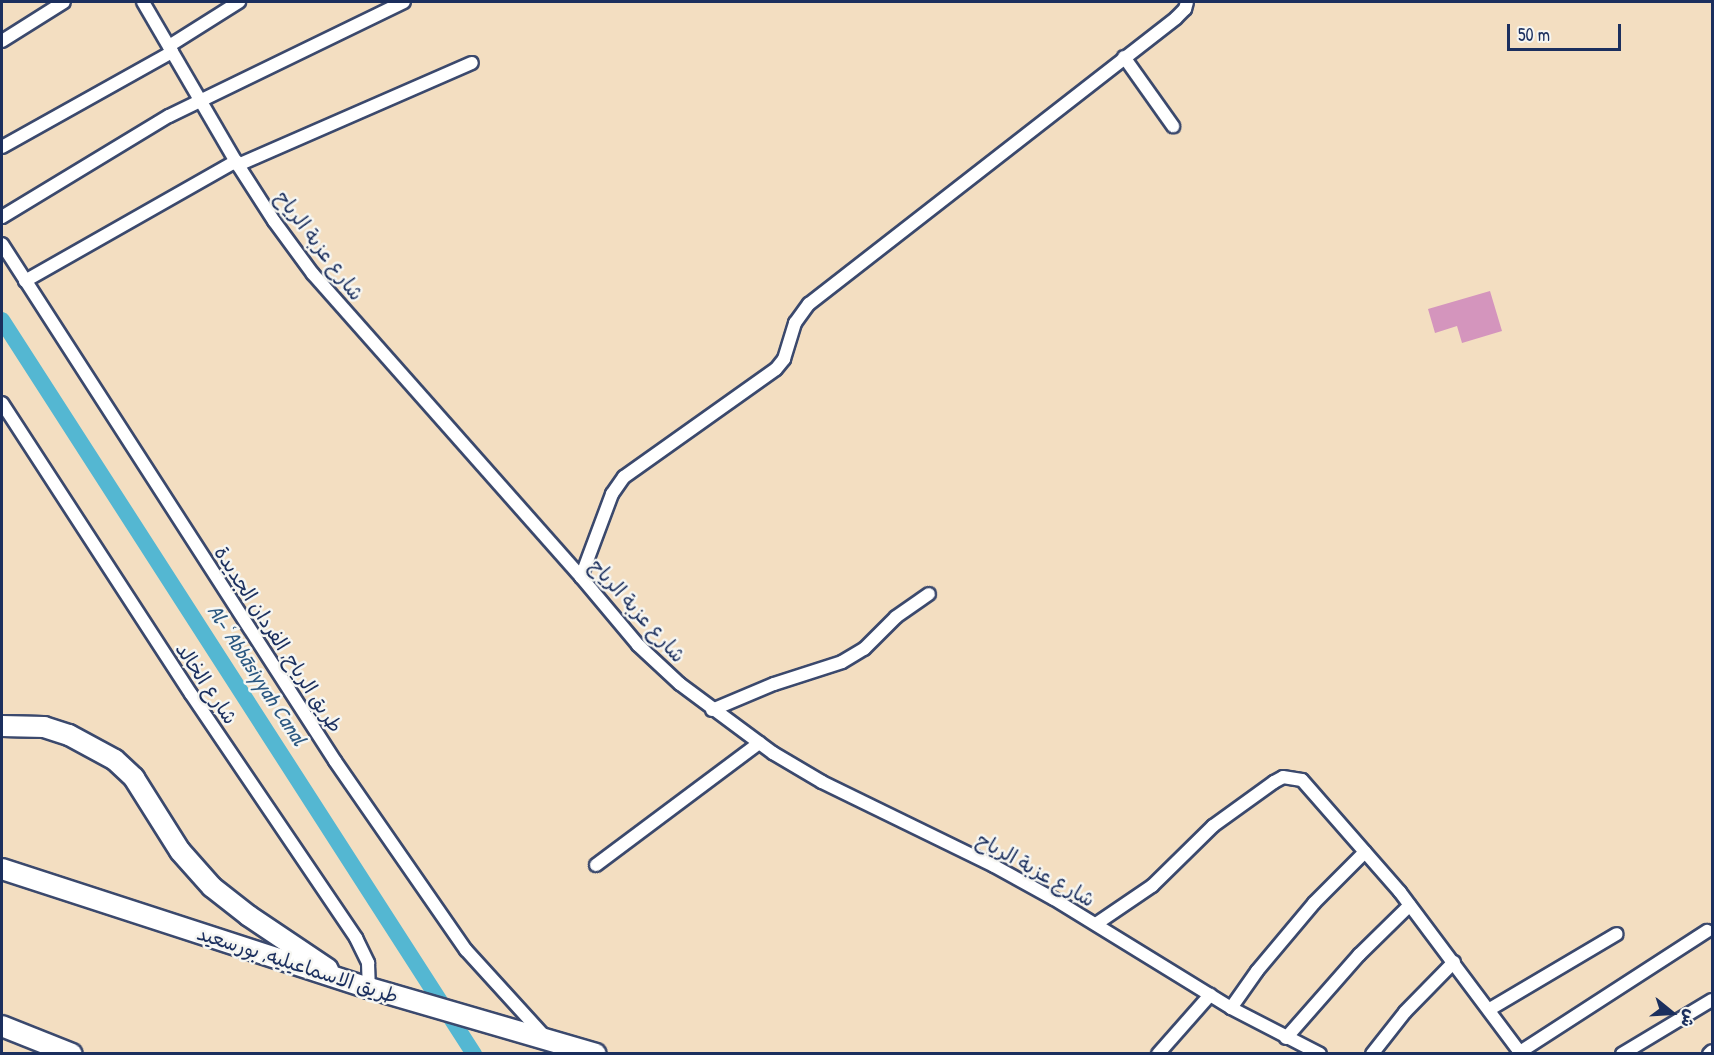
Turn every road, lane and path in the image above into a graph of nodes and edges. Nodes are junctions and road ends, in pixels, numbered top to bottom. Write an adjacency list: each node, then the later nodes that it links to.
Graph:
1 (64, 2): 6 (street)
2 (143, 2): 7 (street, شارع عزبة الرياح)
3 (239, 2): 7 (street)
4 (404, 2): 10 (street)
5 (1187, 2): 8 (street)
6 (2, 41)
7 (170, 49): 10 (street, شارع عزبة الرياح); 12 (street)
8 (1124, 57): 11 (street); 18 (street)
9 (472, 63): 13 (street)
10 (201, 101): 13 (street, شارع عزبة الرياح); 14 (street)
11 (1173, 126)
12 (2, 147)
13 (237, 163): 16 (street); 18 (street, شارع عزبة الرياح)
14 (2, 217)
15 (2, 244): 16 (street, طريق الرياح, الفردان الجديدة)
16 (25, 281): 38 (street, طريق الرياح, الفردان الجديدة)
17 (2, 403): 32 (street, شارع الخالد)
18 (581, 577): 20 (street, شارع عزبة الرياح)
19 (928, 594): 20 (street)
20 (712, 710): 22 (street, شارع عزبة الرياح)
21 (2, 726): 31 (highway)
22 (759, 743): 24 (street); 27 (street, شارع عزبة الرياح)
23 (1365, 852): 26 (street); 27 (street); 35 (street)
24 (596, 865)
25 (2, 869): 31 (highway, طريق الاسماعيليه, بورسعيد)
26 (1410, 904): 30 (street); 39 (street)
27 (1096, 924): 33 (street, شارع عزبة الرياح)
28 (1707, 931): 45 (street)
29 (1617, 934): 36 (street)
30 (1454, 962): 36 (street); 44 (street)
31 (342, 979): 32 (highway, طريق الاسماعيليه, بورسعيد)
32 (369, 988): 38 (highway, طريق الاسماعيليه, بورسعيد)
33 (1210, 995): 35 (street, شارع عزبة الرياح); 42 (street)
34 (1713, 1000): 46 (street)
35 (1231, 1008): 39 (street, شارع عزبة الرياح)
36 (1490, 1009): 45 (street)
37 (2, 1026): 40 (highway)
38 (538, 1036): 41 (highway, طريق الاسماعيليه, بورسعيد)
39 (1286, 1038): 43 (street, شارع عزبة الرياح)
40 (72, 1053)
41 (596, 1053)
42 (1158, 1053)
43 (1320, 1053)
44 (1372, 1053)
45 (1521, 1053)
46 (1622, 1053)

